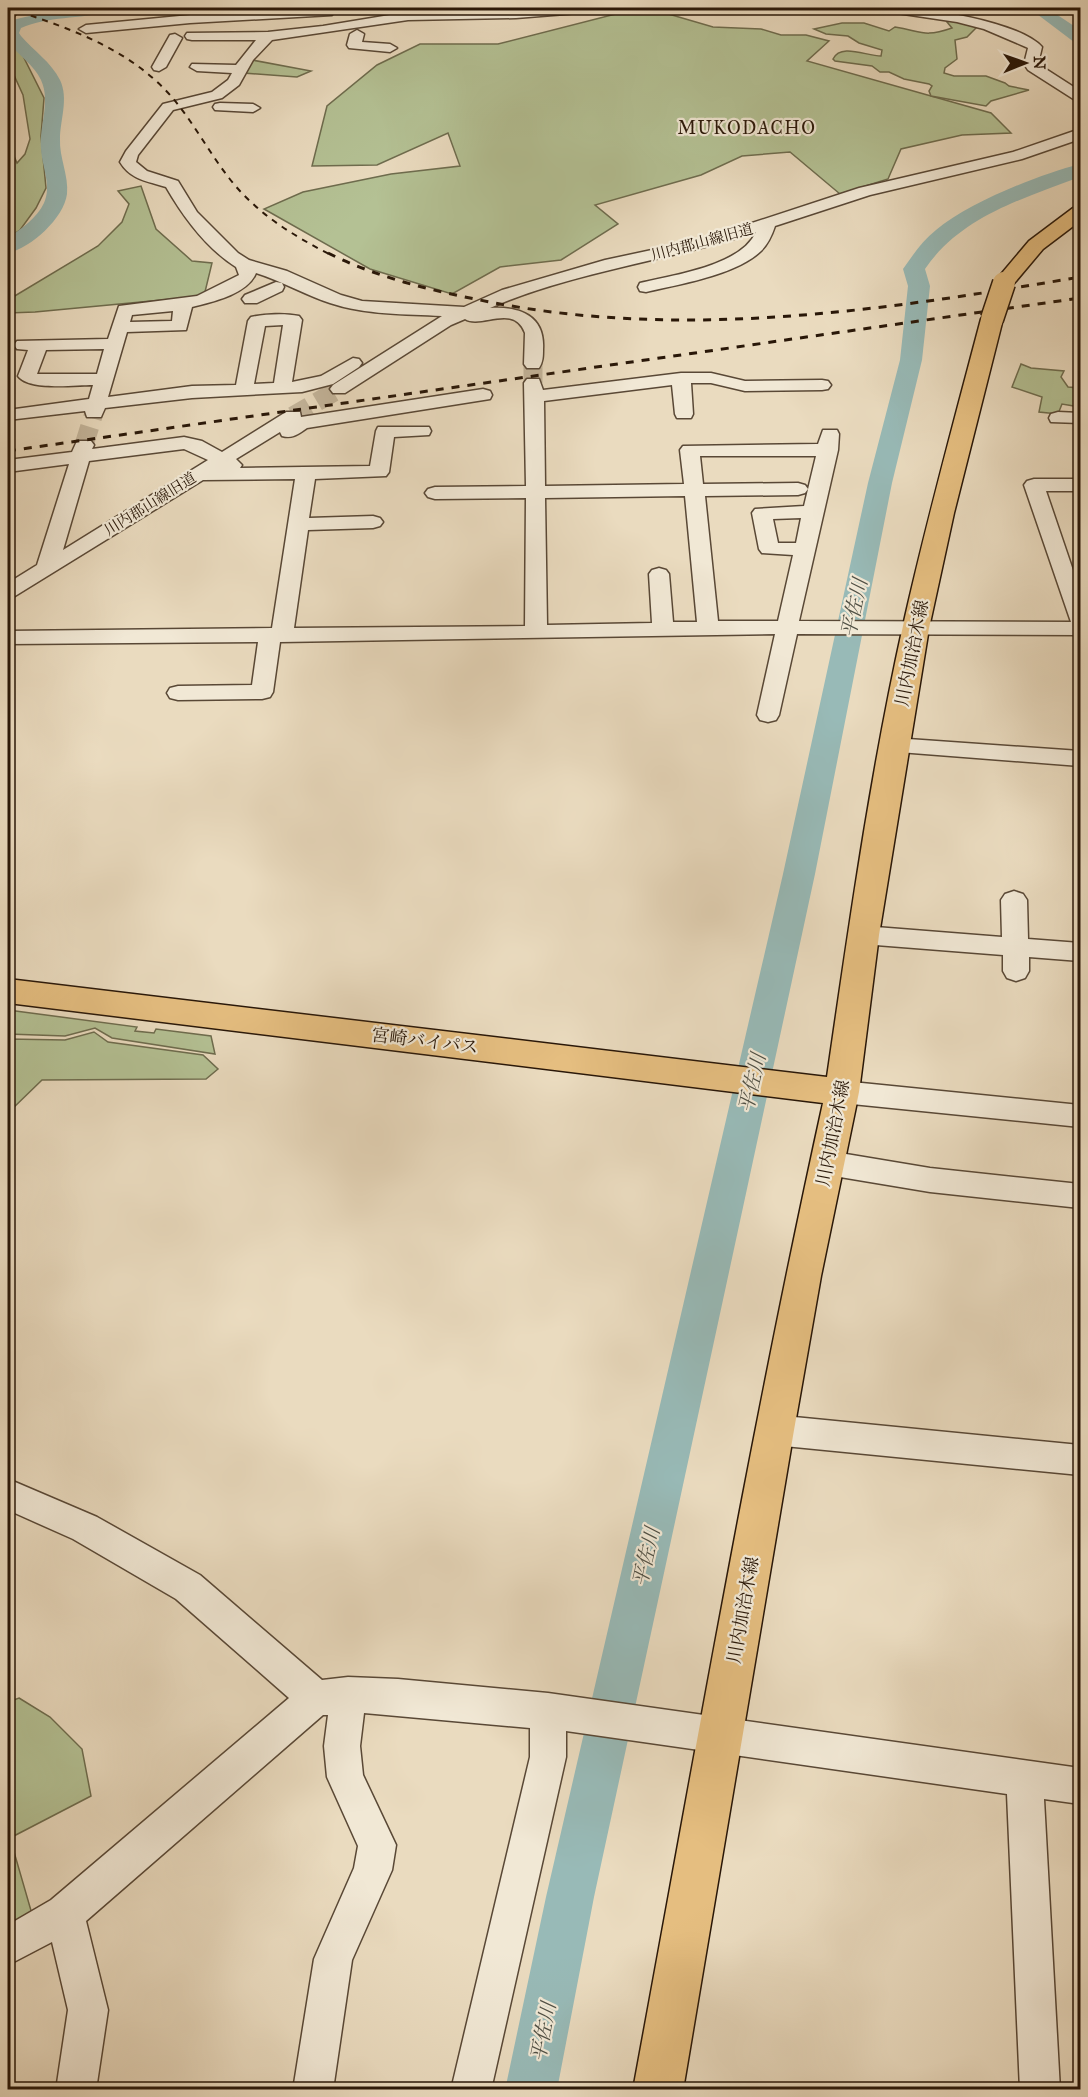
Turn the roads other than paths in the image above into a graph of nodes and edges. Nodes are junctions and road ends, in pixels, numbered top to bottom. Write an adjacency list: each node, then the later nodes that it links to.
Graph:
1 (15, 8): 6 (street)
2 (543, 8): 5 (street)
3 (591, 8): 7 (street)
4 (890, 8): 17 (street)
5 (355, 12)
6 (8, 14)
7 (483, 15): 8 (street); 11 (street)
8 (369, 17): 9 (street); 10 (street)
9 (86, 29)
10 (352, 29): 12 (street); 13 (street)
11 (481, 30)
12 (268, 36): 14 (street); 16 (street)
13 (388, 41)
14 (159, 67)
15 (197, 67): 16 (street)
16 (241, 69): 18 (street)
17 (1080, 97)
18 (218, 106): 19 (street); 23 (street)
19 (252, 108)
20 (1080, 133): 22 (street, 川内郡山線旧道)
21 (1080, 212): 69 (main road, 川内加治木線, bridge)
22 (768, 224): 25 (street); 28 (street, 川内郡山線旧道)
23 (252, 270): 24 (street); 28 (street); 30 (street)
24 (276, 286): 26 (street); 27 (street)
25 (646, 287)
26 (297, 296)
27 (251, 299)
28 (467, 312): 29 (street, 川内郡山線旧道)
29 (445, 321): 33 (street); 35 (street); 37 (street, 川内郡山線旧道)
30 (117, 336): 32 (street); 32 (street)
31 (681, 378): 33 (street); 34 (street); 40 (street)
32 (104, 379): 39 (street)
33 (534, 381): 57 (street)
34 (822, 384)
35 (282, 388): 36 (street); 36 (street)
36 (244, 389): 39 (street)
37 (339, 389)
38 (483, 396): 44 (street, 川内郡山線旧道)
39 (95, 409): 41 (street)
40 (684, 414)
41 (8, 415)
42 (1058, 418): 43 (street)
43 (1080, 418)
44 (291, 424): 45 (street); 49 (street, 川内郡山線旧道)
45 (385, 431): 46 (street); 51 (street)
46 (422, 431)
47 (82, 451): 48 (street); 49 (street); 63 (street)
48 (8, 466)
49 (217, 468): 51 (street); 63 (street, 川内郡山線旧道)
50 (649, 470): 55 (street)
51 (306, 473): 61 (street)
52 (1080, 485): 66 (street)
53 (798, 489): 54 (street)
54 (694, 490): 55 (street); 59 (street); 67 (street)
55 (651, 491): 57 (street)
56 (435, 493): 57 (street)
57 (536, 501): 58 (street); 72 (street)
58 (482, 511)
59 (814, 512): 62 (street); 62 (street)
60 (373, 522): 61 (street)
61 (298, 524): 73 (street)
62 (806, 549): 68 (street)
63 (47, 567): 65 (street, 川内郡山線旧道)
64 (659, 574): 71 (street)
65 (8, 592)
66 (1080, 620)
67 (708, 628): 68 (street); 71 (street)
68 (798, 628): 69 (street); 76 (street)
69 (904, 628): 70 (street); 77 (main road, 川内加治木線)
70 (1080, 629)
71 (663, 630): 72 (street)
72 (536, 632): 73 (street)
73 (276, 634): 74 (street); 75 (street)
74 (8, 638)
75 (178, 693)
76 (768, 715)
77 (894, 746): 78 (street); 80 (main road, 川内加治木線)
78 (1080, 759)
79 (1014, 900): 82 (street)
80 (863, 935): 82 (street); 84 (main road, 川内加治木線)
81 (1080, 952): 82 (street)
82 (1016, 959)
83 (8, 991): 84 (main road, 宮崎バイパス)
84 (826, 1090): 85 (street); 86 (main road, 川内加治木線)
85 (1080, 1116)
86 (828, 1163): 87 (street); 88 (main road, 川内加治木線)
87 (1080, 1196)
88 (774, 1430): 89 (street); 93 (main road, 川内加治木線)
89 (1080, 1460)
90 (8, 1494): 91 (street)
91 (332, 1696): 92 (street); 96 (street); 99 (street)
92 (556, 1712): 93 (street); 100 (street)
93 (704, 1733): 94 (street); 101 (main road, 川内加治木線)
94 (1025, 1780): 95 (street); 102 (street)
95 (1080, 1786)
96 (65, 1914): 97 (street); 98 (street)
97 (8, 1946)
98 (76, 2090)
99 (313, 2090)
100 (471, 2090)
101 (657, 2090)
102 (1040, 2090)

